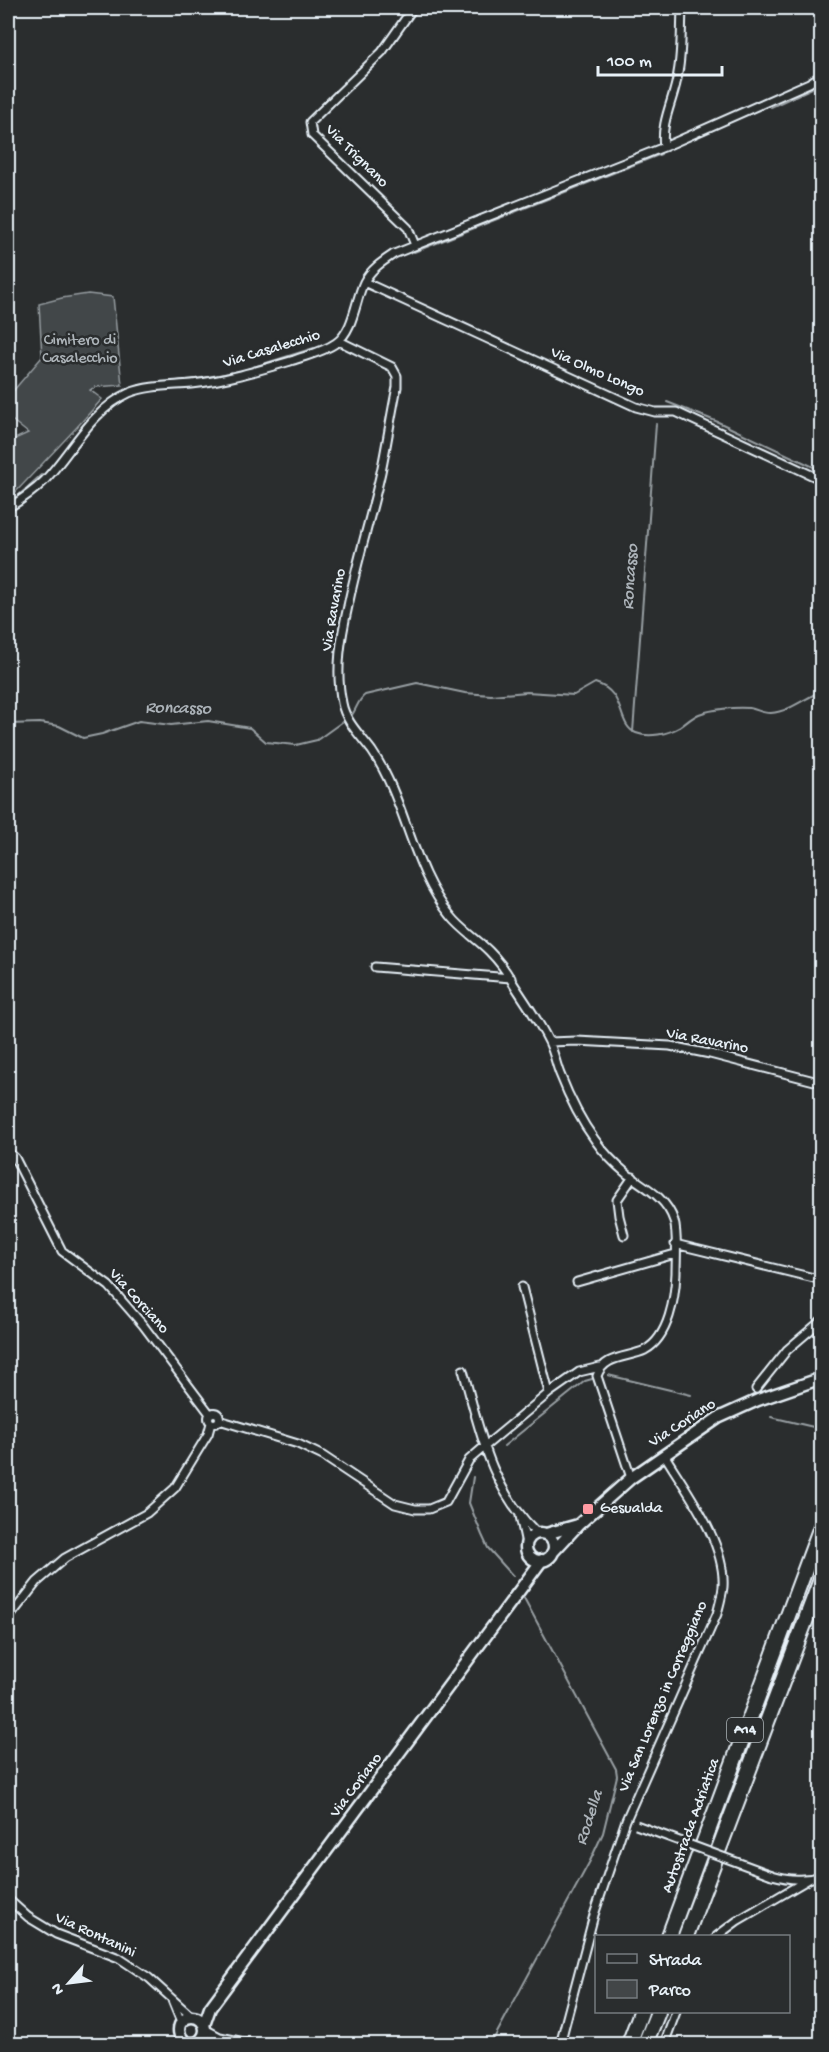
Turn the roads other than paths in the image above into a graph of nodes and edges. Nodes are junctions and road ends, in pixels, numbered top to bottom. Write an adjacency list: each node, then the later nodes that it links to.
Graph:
1 (413, 8): 5 (street, Via Trignano)
2 (682, 8): 4 (street)
3 (822, 75): 4 (street, Via Casalecchio)
4 (664, 147): 5 (street, Via Casalecchio)
5 (416, 245): 6 (street, Via Casalecchio)
6 (364, 282): 7 (street, Via Casalecchio); 8 (street, Via Olmo Longo)
7 (339, 341): 9 (street, Via Casalecchio); 11 (street, Via Ravarino)
8 (822, 480)
9 (8, 508)
10 (375, 967): 11 (street)
11 (511, 978): 12 (street, Via Ravarino)
12 (549, 1042): 13 (street, Via Ravarino); 15 (street, Via Ravarino)
13 (822, 1083)
14 (8, 1152): 28 (street, Via Corciano)
15 (633, 1177): 16 (street); 17 (street, Via Ravarino)
16 (624, 1235)
17 (675, 1244): 18 (street, Via Ravarino); 19 (street)
18 (675, 1254): 20 (street); 23 (street, Via Ravarino)
19 (822, 1280)
20 (577, 1282)
21 (522, 1287): 27 (street)
22 (822, 1320): 26 (street)
23 (600, 1367): 27 (street, Via Ravarino); 33 (street)
24 (463, 1370): 31 (street)
25 (822, 1378): 32 (main road, Via Coriano)
26 (756, 1389)
27 (549, 1393): 31 (street, Via Ravarino)
28 (210, 1414): 29 (street, Via Corciano); 30 (street)
29 (219, 1420): 30 (street); 31 (street, Via Corciano)
30 (211, 1423): 43 (street)
31 (484, 1447): 34 (street)
32 (663, 1454): 33 (main road, Via Coriano); 44 (street, Via San Lorenzo in Correggiano)
33 (631, 1478): 35 (main road, Via Coriano)
34 (520, 1516): 37 (street); 38 (street)
35 (578, 1524): 37 (main road, Via Coriano); 39 (main road, Via Coriano)
36 (822, 1524): 48 (highway, Autostrada Adriatica / A14)
37 (542, 1534): 38 (main road); 39 (main road)
38 (527, 1549): 40 (main road); 42 (main road)
39 (552, 1553): 40 (main road)
40 (542, 1560): 42 (main road, Via Coriano)
41 (822, 1577): 49 (highway, Autostrada Adriatica / A14)
42 (528, 1581): 52 (main road, Via Coriano)
43 (8, 1619)
44 (626, 1820): 46 (street, bridge); 63 (street, Via San Lorenzo in Correggiano)
45 (822, 1876): 46 (street)
46 (809, 1880): 50 (street)
47 (8, 1899): 51 (street, Via Rontanini)
48 (669, 1935)
49 (686, 1935)
50 (718, 1935)
51 (171, 1998): 56 (street, Via Rontanini); 57 (street, Via Rontanini)
52 (210, 2008): 56 (main road, Via Coriano); 58 (main road, Via Coriano)
53 (641, 2013): 64 (highway)
54 (658, 2013): 65 (highway)
55 (676, 2013): 66 (street)
56 (193, 2017): 57 (main road, Via Coriano); 58 (main road)
57 (181, 2022): 60 (main road)
58 (204, 2027): 59 (street); 61 (main road, Via Coriano)
59 (220, 2037): 61 (street); 62 (street)
60 (177, 2039): 61 (main road)
61 (194, 2043)
62 (254, 2044)
63 (560, 2044)
64 (629, 2044)
65 (645, 2044)
66 (664, 2044)

